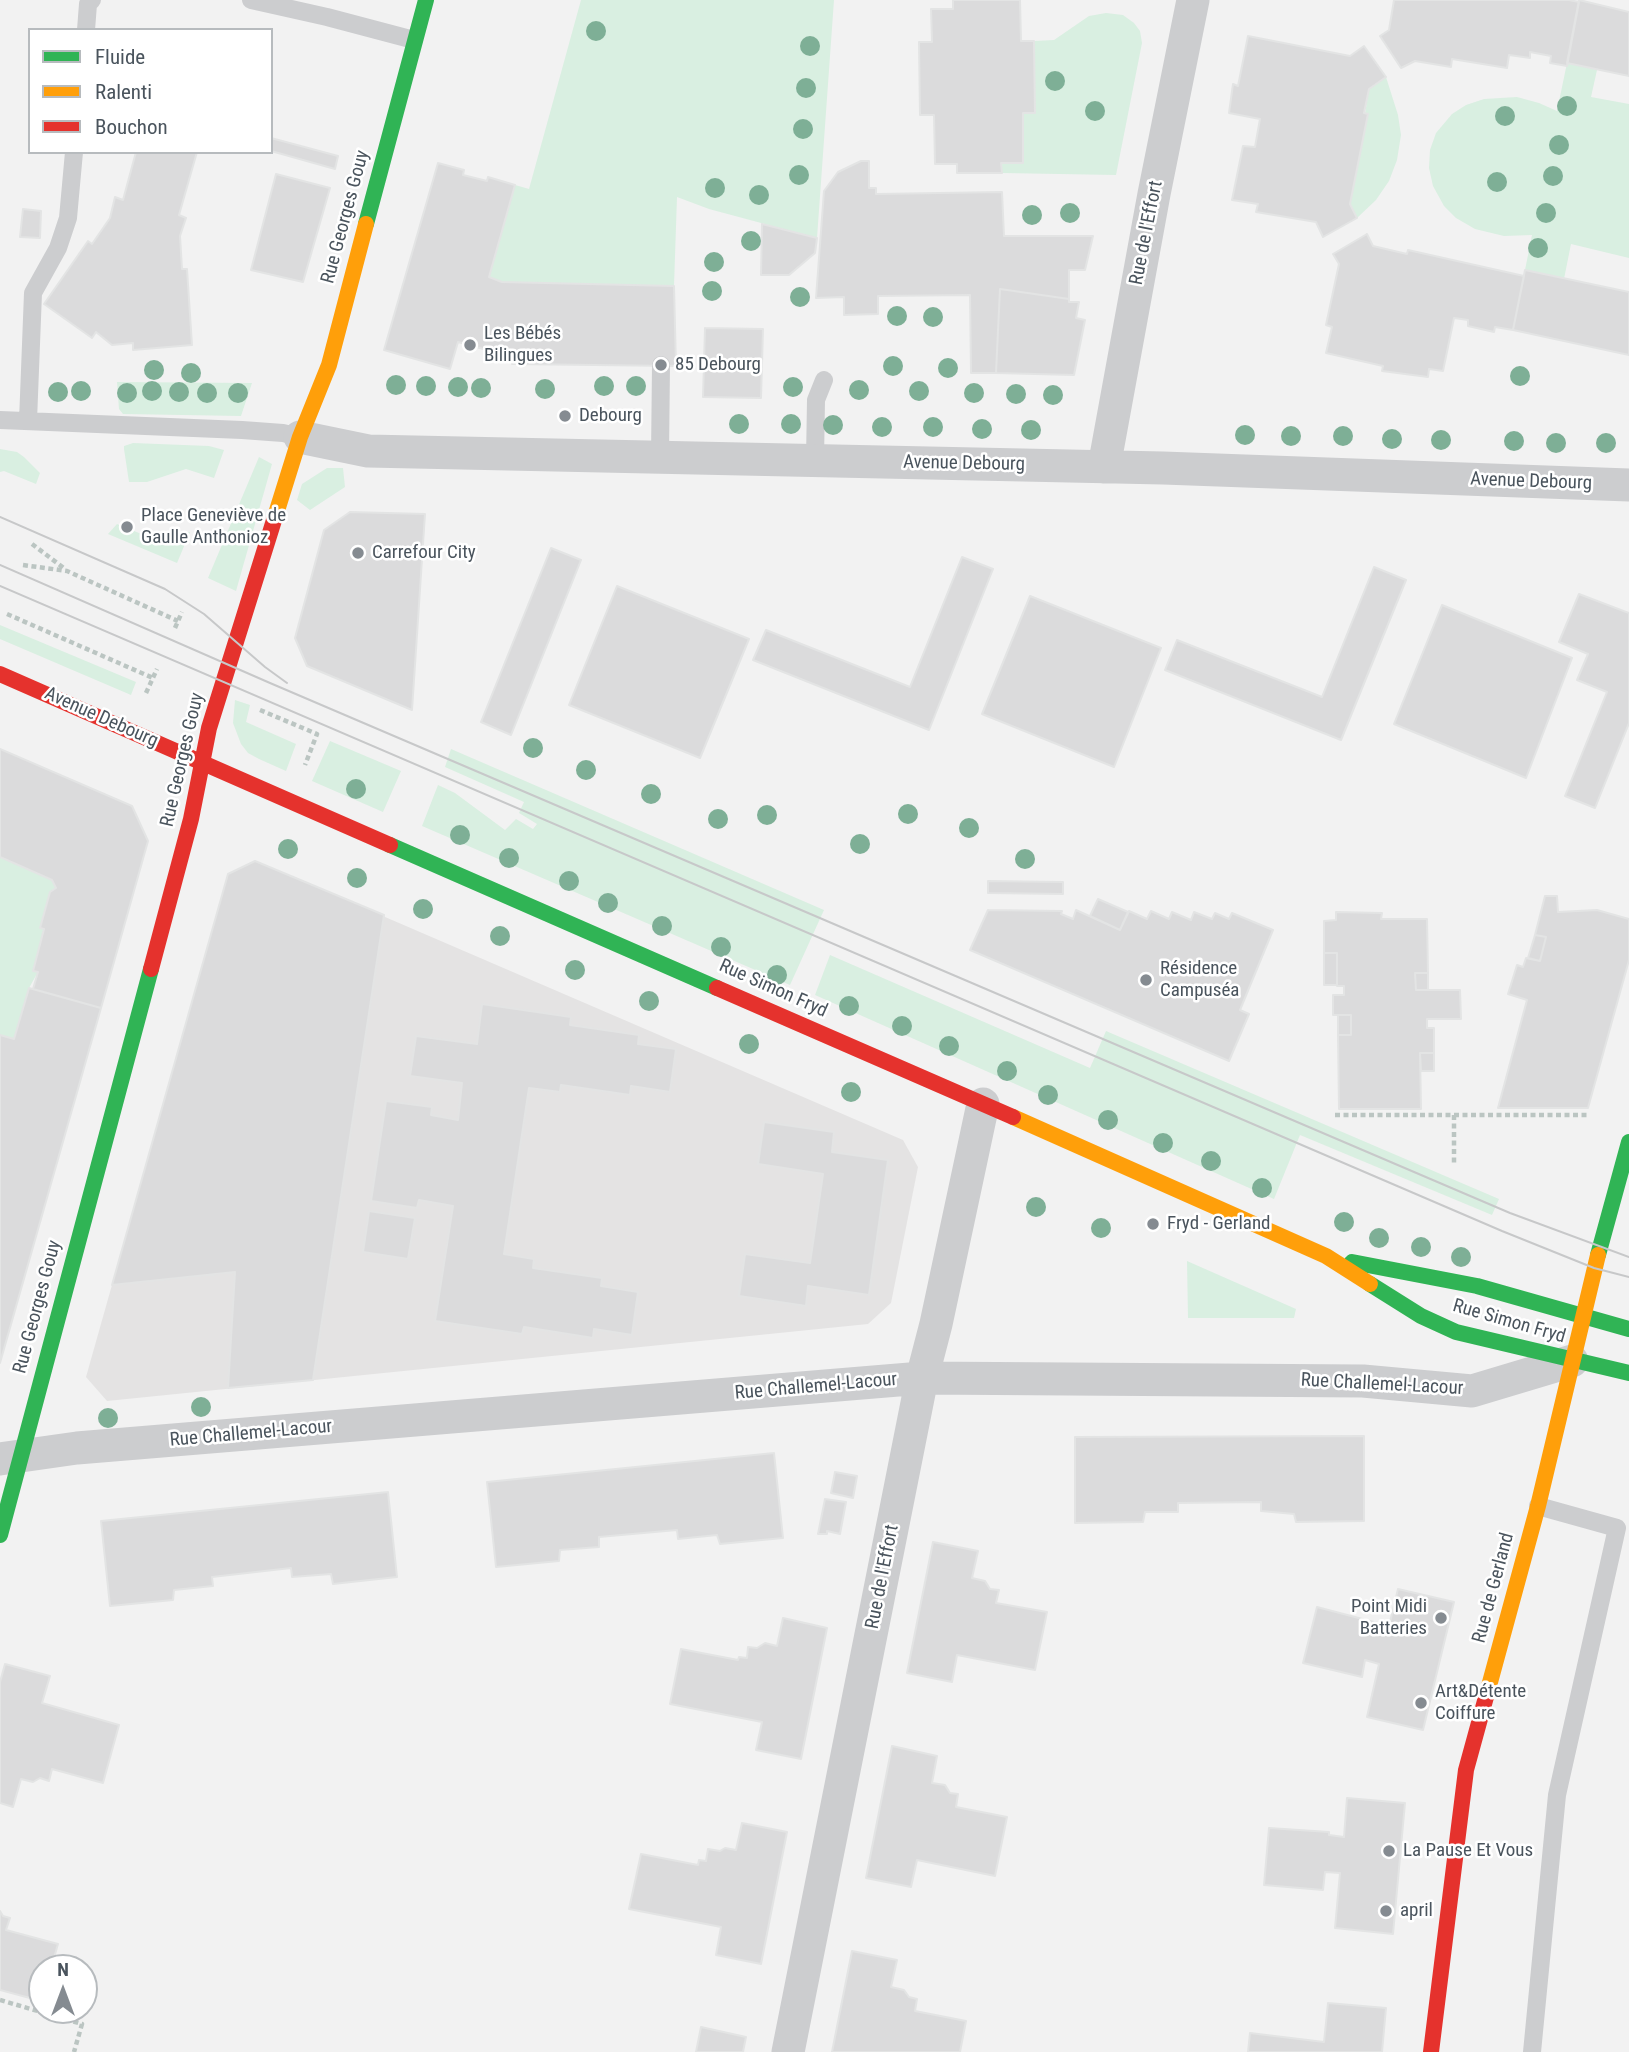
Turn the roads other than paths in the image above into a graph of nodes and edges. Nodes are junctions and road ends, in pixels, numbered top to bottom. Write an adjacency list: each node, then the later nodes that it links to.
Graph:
1 (92, 0): 5 (lane)
2 (251, 0): 6 (lane)
3 (426, 0): 6 (street, Rue Georges Gouy)
4 (1194, 0): 15 (street, Rue de l'Effort)
5 (86, 28)
6 (414, 40): 12 (street, Rue Georges Gouy)
7 (74, 154): 11 (lane)
8 (662, 365): 13 (lane)
9 (824, 380): 14 (lane)
10 (0, 420): 11 (lane)
11 (28, 421): 12 (lane)
12 (300, 437): 13 (street, Avenue Debourg); 18 (street, Rue Georges Gouy)
13 (660, 456): 14 (street, Avenue Debourg)
14 (815, 460): 15 (street, Avenue Debourg)
15 (1104, 467): 16 (street, Avenue Debourg)
16 (1629, 485)
17 (0, 674): 18 (street, Avenue Debourg)
18 (201, 762): 19 (street, Rue Simon Fryd); 27 (street, Rue Georges Gouy)
19 (983, 1104): 21 (street, Rue Simon Fryd); 26 (street, Rue de l'Effort)
20 (1629, 1142): 22 (street, Rue de Gerland)
21 (1326, 1256): 22 (street, Rue Simon Fryd); 24 (street, Rue Simon Fryd)
22 (1582, 1317): 23 (street); 24 (street, Rue de Gerland)
23 (1629, 1329)
24 (1573, 1361): 25 (street, Rue Challemel-Lacour); 26 (street, Rue Challemel-Lacour); 28 (street, Rue de Gerland)
25 (1629, 1373)
26 (922, 1378): 27 (street, Rue Challemel-Lacour); 30 (street, Rue de l'Effort)
27 (10, 1458): 29 (street, Rue Georges Gouy)
28 (1538, 1506): 31 (street, Rue de Gerland); 32 (lane)
29 (0, 1535)
30 (788, 2052)
31 (1431, 2052)
32 (1532, 2052)

